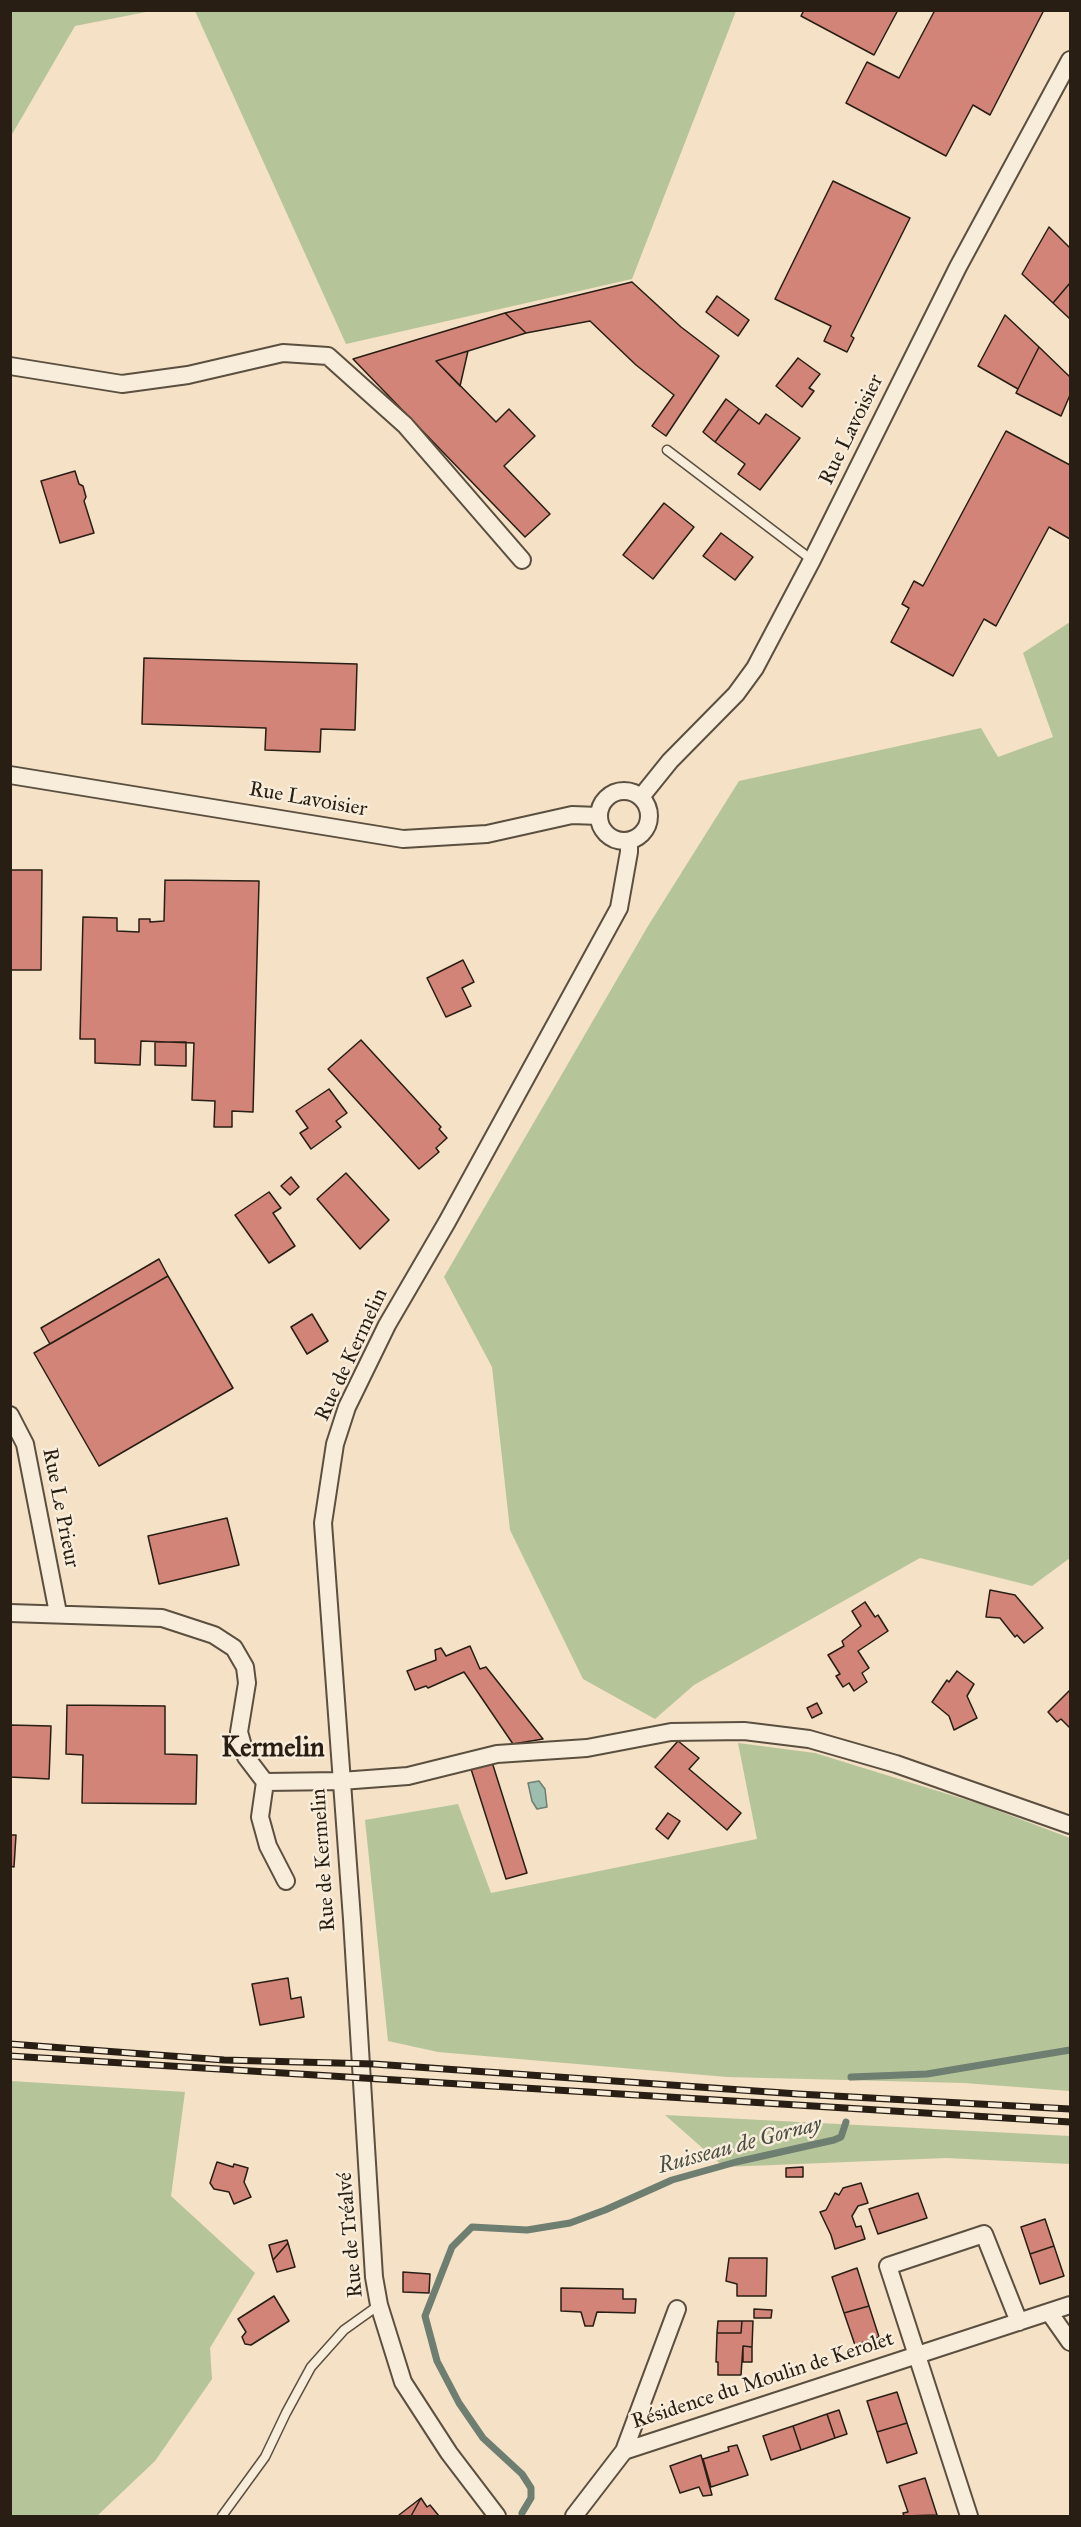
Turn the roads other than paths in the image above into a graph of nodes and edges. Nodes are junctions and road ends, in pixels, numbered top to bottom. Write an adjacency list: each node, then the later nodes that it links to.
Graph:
1 (1071, 60): 5 (street, Rue Lavoisier)
2 (10, 366): 4 (street)
3 (667, 450): 5 (lane)
4 (522, 560)
5 (812, 560): 7 (street, Rue Lavoisier)
6 (10, 775): 8 (street, Rue Lavoisier)
7 (641, 797): 8 (street); 9 (street)
8 (599, 816): 9 (street)
9 (628, 841): 13 (street, Rue de Kermelin)
10 (10, 1414): 12 (street, Rue Le Prieur)
11 (10, 1613): 12 (street)
12 (58, 1613): 14 (street)
13 (341, 1781): 14 (street); 15 (street); 17 (street, Rue de Kermelin)
14 (265, 1782): 16 (street)
15 (1071, 1825)
16 (286, 1881)
17 (363, 2097): 18 (street, Rue de Tréalvé)
18 (379, 2305): 26 (lane); 27 (street, Rue de Tréalvé)
19 (1071, 2305): 21 (street, Résidence du Moulin de Kerolet)
20 (677, 2309): 25 (street)
21 (1049, 2312): 22 (street, Résidence du Moulin de Kerolet); 23 (street)
22 (1019, 2322): 24 (street, Résidence du Moulin de Kerolet); 24 (street, Résidence du Moulin de Kerolet)
23 (1071, 2342)
24 (916, 2355): 25 (street, Résidence du Moulin de Kerolet); 29 (street, Résidence du Moulin de Kerolet)
25 (624, 2451): 28 (street)
26 (222, 2517)
27 (497, 2517)
28 (574, 2517)
29 (969, 2517)

